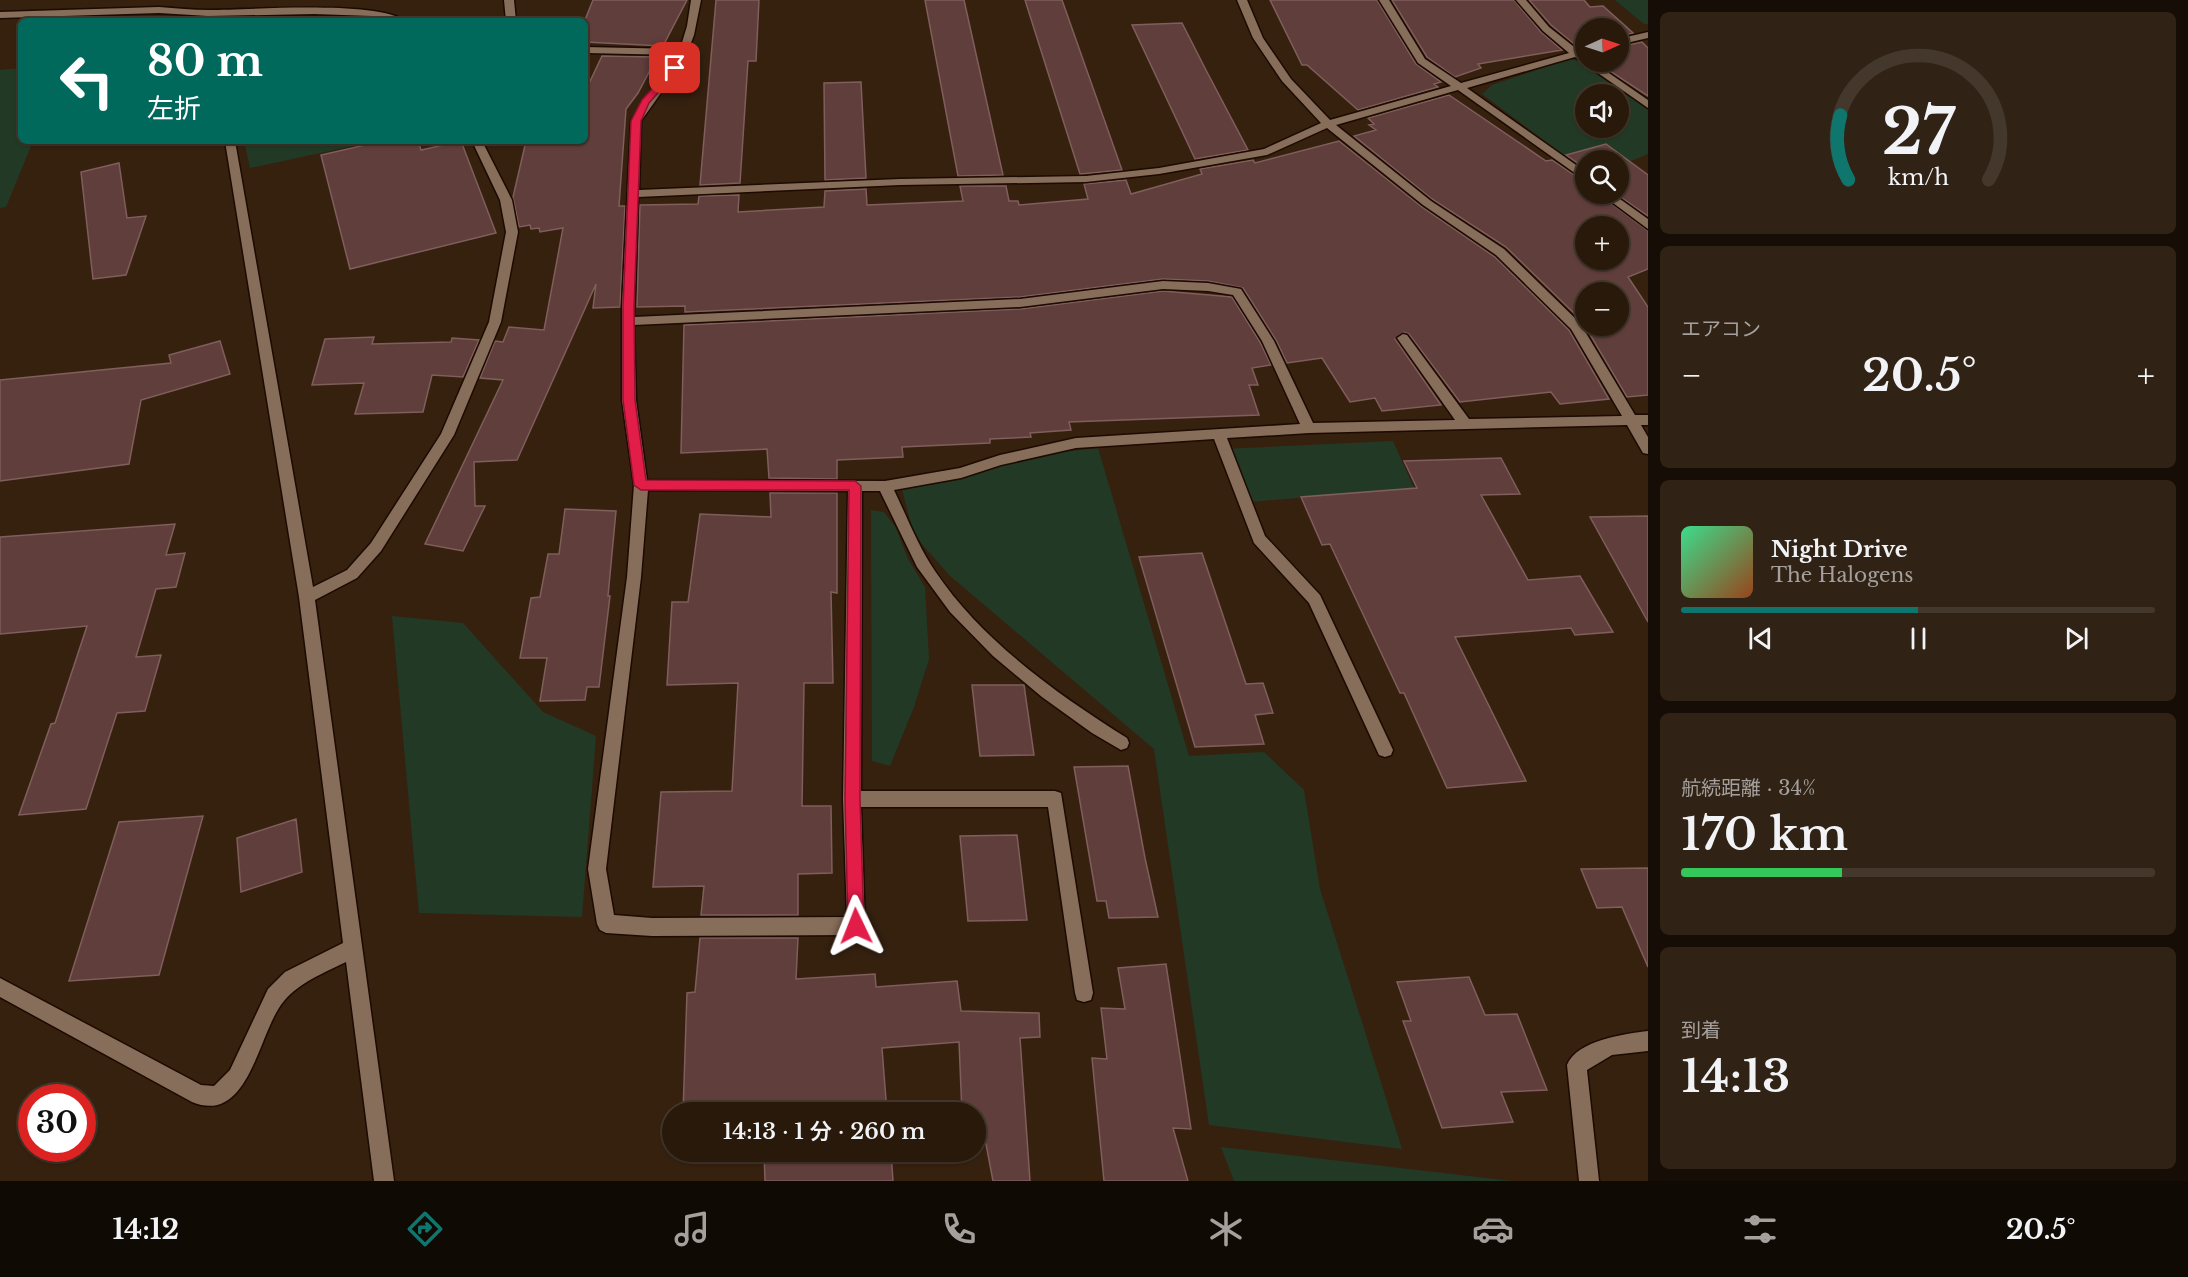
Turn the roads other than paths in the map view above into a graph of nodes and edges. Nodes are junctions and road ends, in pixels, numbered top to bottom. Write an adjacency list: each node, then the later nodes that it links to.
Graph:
1 (205, 0): 8 (street)
2 (509, 0): 10 (street)
3 (696, 0): 15 (street)
4 (1242, 0): 20 (street)
5 (1384, 0): 18 (street)
6 (1521, 0): 13 (street)
7 (0, 15): 8 (street)
8 (209, 17): 9 (street)
9 (390, 18)
10 (511, 18)
11 (1648, 35): 12 (street)
12 (1629, 39)
13 (1575, 48)
14 (588, 50): 15 (street)
15 (683, 52): 24 (street)
16 (1575, 54): 18 (street)
17 (1602, 72): 19 (street)
18 (1459, 88): 20 (street); 23 (street)
19 (1648, 105)
20 (1328, 124): 24 (street); 29 (street)
21 (231, 144): 38 (street)
22 (478, 144): 38 (street)
23 (1575, 170)
24 (632, 194): 27 (street)
25 (1620, 204): 26 (street)
26 (1648, 225)
27 (630, 321): 32 (street); 35 (street)
28 (1403, 338): 31 (street)
29 (1631, 419): 30 (street); 31 (street); 34 (street)
30 (1648, 420)
31 (1465, 424): 32 (street)
32 (1309, 428): 33 (street)
33 (1218, 433): 37 (street); 40 (street)
34 (1648, 449)
35 (641, 485): 36 (street); 41 (street)
36 (855, 486): 37 (street); 41 (street)
37 (885, 486): 39 (street)
38 (307, 597): 42 (street)
39 (1121, 743)
40 (1386, 750)
41 (852, 799): 44 (street)
42 (353, 948): 43 (street); 46 (street)
43 (0, 987)
44 (1084, 993)
45 (1648, 1041): 47 (street)
46 (384, 1181)
47 (1589, 1181)

